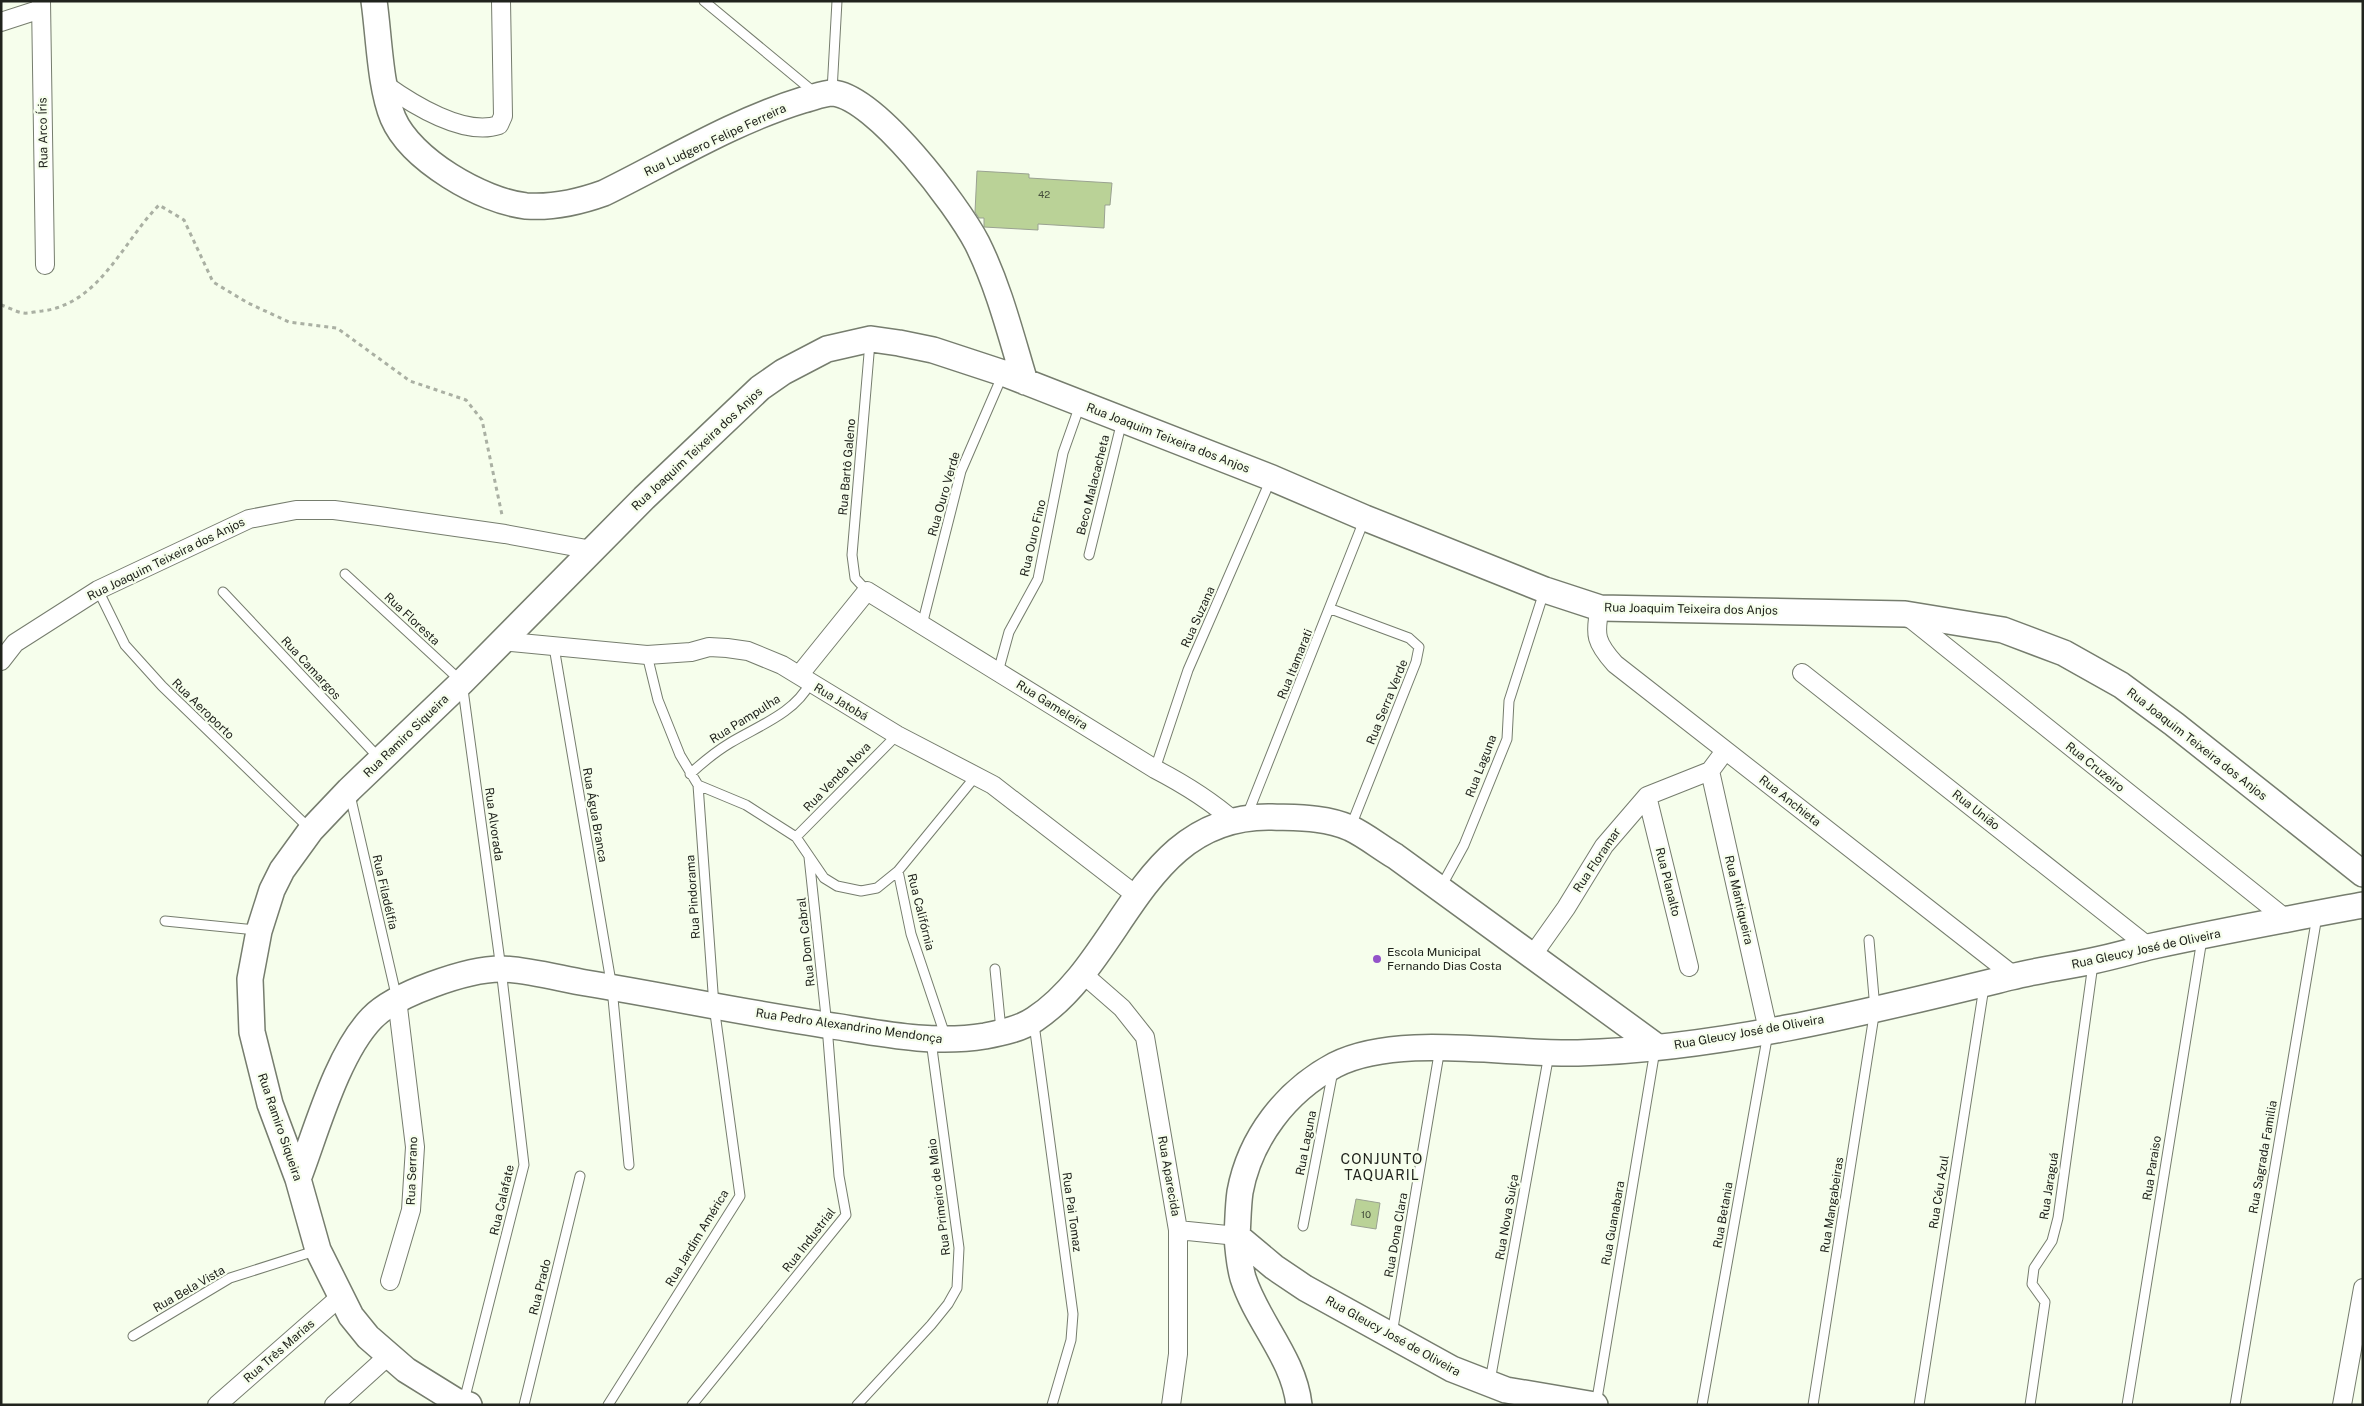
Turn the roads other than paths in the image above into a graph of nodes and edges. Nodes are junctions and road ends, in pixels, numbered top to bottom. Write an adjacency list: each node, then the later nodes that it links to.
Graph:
1 (374, 1): 7 (street, Rua Ludgero Felipe Ferreira)
2 (501, 1): 7 (street)
3 (704, 1): 8 (lane)
4 (837, 1): 8 (lane)
5 (41, 5): 6 (street); 9 (street, Rua Arco Íris)
6 (1, 22)
7 (384, 84): 8 (street, Rua Ludgero Felipe Ferreira)
8 (825, 94): 11 (street)
9 (45, 265)
10 (871, 339): 11 (street, Rua Joaquim Teixeira dos Anjos); 16 (street, Rua Joaquim Teixeira dos Anjos); 21 (lane, Rua Bartô Galeno)
11 (1014, 378): 12 (street, Rua Joaquim Teixeira dos Anjos); 26 (lane, Rua Ouro Verde)
12 (1080, 405): 13 (street, Rua Joaquim Teixeira dos Anjos); 31 (lane, Rua Ouro Fino)
13 (1122, 420): 14 (street, Rua Joaquim Teixeira dos Anjos); 17 (lane, Beco Malacacheta)
14 (1272, 478): 15 (street, Rua Joaquim Teixeira dos Anjos); 38 (lane, Rua Suzana)
15 (1365, 518): 20 (street, Rua Joaquim Teixeira dos Anjos); 24 (lane, Rua Itamarati)
16 (592, 550): 19 (street, Rua Joaquim Teixeira dos Anjos); 27 (street, Rua Ramiro Siqueira)
17 (1089, 555)
18 (345, 574): 34 (lane, Rua Floresta)
19 (98, 590): 30 (street, Rua Joaquim Teixeira dos Anjos); 47 (lane, Rua Aeroporto)
20 (1545, 590): 23 (street, Rua Joaquim Teixeira dos Anjos); 52 (lane, Rua Laguna)
21 (867, 591): 26 (street, Rua Gameleira); 33 (street)
22 (223, 592): 37 (lane, Rua Camargos)
23 (1600, 608): 25 (street, Rua Joaquim Teixeira dos Anjos); 36 (street, Rua Anchieta)
24 (1330, 609): 45 (lane, Rua Itamarati); 46 (lane, Rua Serra Verde)
25 (1905, 614): 51 (street, Rua Joaquim Teixeira dos Anjos); 56 (street, Rua Cruzeiro)
26 (922, 625): 31 (street, Rua Gameleira)
27 (501, 641): 28 (street, Rua Jatobá); 34 (street, Rua Ramiro Siqueira)
28 (554, 647): 29 (street, Rua Jatobá); 70 (lane, Rua Água Branca)
29 (647, 655): 33 (street, Rua Jatobá); 40 (lane)
30 (1, 661)
31 (998, 672): 38 (street, Rua Gameleira)
32 (1802, 673): 61 (street, Rua União)
33 (805, 679): 35 (street, Rua Jatobá); 40 (lane, Rua Pampulha)
34 (462, 682): 37 (street, Rua Ramiro Siqueira); 65 (lane, Rua Alvorada)
35 (897, 735): 41 (street, Rua Jatobá); 48 (lane, Rua Venda Nova)
36 (1725, 751): 39 (street); 68 (street, Rua Anchieta)
37 (381, 760): 43 (street, Rua Ramiro Siqueira)
38 (1155, 769): 45 (street, Rua Gameleira)
39 (1710, 771): 44 (street, Rua Floramar); 76 (street, Rua Mantiqueira)
40 (690, 774): 42 (lane)
41 (975, 777): 50 (lane); 53 (street, Rua Jatobá)
42 (698, 785): 48 (lane, Rua Califórnia); 72 (lane, Rua Pindorama)
43 (349, 790): 47 (street, Rua Ramiro Siqueira); 71 (lane, Rua Filadélfia)
44 (1647, 796): 62 (street, Rua Floramar); 64 (street, Rua Planalto)
45 (1241, 820): 46 (street, Rua Pedro Alexandrino Mendonça); 53 (street, Rua Pedro Alexandrino Mendonça)
46 (1350, 828): 52 (street, Rua Pedro Alexandrino Mendonça)
47 (311, 830): 58 (street, Rua Ramiro Siqueira)
48 (796, 837): 49 (lane, Rua Califórnia)
49 (809, 857): 50 (lane, Rua Califórnia); 75 (lane, Rua Dom Cabral)
50 (898, 871): 78 (lane, Rua Califórnia)
51 (2363, 874)
52 (1440, 889): 62 (street, Rua Pedro Alexandrino Mendonça)
53 (1138, 896): 67 (street, Rua Pedro Alexandrino Mendonça)
54 (2363, 905): 55 (street, Rua Gleucy José de Oliveira)
55 (2317, 913): 56 (street, Rua Gleucy José de Oliveira); 113 (lane, Rua Sagrada Familia)
56 (2286, 919): 59 (street, Rua Gleucy José de Oliveira)
57 (165, 921): 58 (lane)
58 (259, 931): 85 (street, Rua Ramiro Siqueira)
59 (2203, 936): 61 (street, Rua Gleucy José de Oliveira); 112 (lane, Rua Paraiso)
60 (1869, 940): 73 (lane, Rua Mangabeiras)
61 (2149, 947): 63 (street, Rua Gleucy José de Oliveira)
62 (1532, 956): 79 (street, Rua Pedro Alexandrino Mendonça)
63 (2093, 961): 68 (street, Rua Gleucy José de Oliveira); 111 (lane, Rua Jaraguá)
64 (1689, 967)
65 (500, 969): 70 (street, Rua Pedro Alexandrino Mendonça); 71 (street, Rua Pedro Alexandrino Mendonça); 97 (lane, Rua Calafate)
66 (994, 969): 77 (lane)
67 (1083, 974): 74 (street, Rua Pedro Alexandrino Mendonça); 87 (street, Rua Aparecida)
68 (2014, 976): 69 (street, Rua Gleucy José de Oliveira)
69 (1984, 984): 73 (street, Rua Gleucy José de Oliveira); 110 (lane, Rua Céu Azul)
70 (612, 988): 72 (street, Rua Pedro Alexandrino Mendonça); 83 (lane)
71 (397, 1000): 85 (street, Rua Pedro Alexandrino Mendonça); 90 (street, Rua Serrano)
72 (714, 1006): 75 (street, Rua Pedro Alexandrino Mendonça); 101 (lane, Rua Jardim América)
73 (1875, 1009): 76 (street, Rua Gleucy José de Oliveira); 109 (lane, Rua Mangabeiras)
74 (1033, 1021): 77 (street, Rua Pedro Alexandrino Mendonça); 104 (lane, Rua Pai Tomaz)
75 (827, 1026): 78 (street, Rua Pedro Alexandrino Mendonça); 102 (lane, Rua Industrial)
76 (1768, 1030): 79 (street, Rua Gleucy José de Oliveira); 108 (lane, Rua Betania)
77 (1001, 1033): 78 (street, Rua Pedro Alexandrino Mendonça)
78 (939, 1041): 103 (lane, Rua Primeiro de Maio)
79 (1656, 1046): 81 (street, Rua Gleucy José de Oliveira); 107 (lane, Rua Guanabara)
80 (1440, 1048): 81 (street, Rua Gleucy José de Oliveira); 82 (street, Rua Gleucy José de Oliveira); 94 (lane, Rua Dona Clara)
81 (1549, 1054): 96 (lane, Rua Nova Suíça)
82 (1334, 1066): 86 (lane, Rua Laguna); 88 (street, Rua Gleucy José de Oliveira)
83 (629, 1165)
84 (580, 1176): 100 (lane, Rua Prado)
85 (298, 1179): 89 (street, Rua Ramiro Siqueira)
86 (1303, 1226)
87 (1178, 1230): 88 (street); 105 (street, Rua Aparecida)
88 (1237, 1236): 94 (street, Rua Gleucy José de Oliveira); 106 (street, Rua Gleucy José de Oliveira)
89 (318, 1250): 92 (street, Rua Ramiro Siqueira); 93 (lane, Rua Bela Vista)
90 (390, 1281)
91 (2363, 1288): 114 (street)
92 (340, 1296): 95 (street, Rua Ramiro Siqueira); 98 (street, Rua Três Marias)
93 (133, 1336)
94 (1392, 1337): 96 (street, Rua Gleucy José de Oliveira)
95 (388, 1356): 97 (street, Rua Ramiro Siqueira); 99 (street)
96 (1489, 1385): 107 (street, Rua Gleucy José de Oliveira)
97 (460, 1403)
98 (217, 1405)
99 (334, 1405)
100 (524, 1405)
101 (608, 1405)
102 (692, 1405)
103 (857, 1405)
104 (1052, 1405)
105 (1171, 1405)
106 (1299, 1405)
107 (1595, 1405)
108 (1702, 1405)
109 (1813, 1405)
110 (1919, 1405)
111 (2030, 1405)
112 (2127, 1405)
113 (2235, 1405)
114 (2342, 1405)

